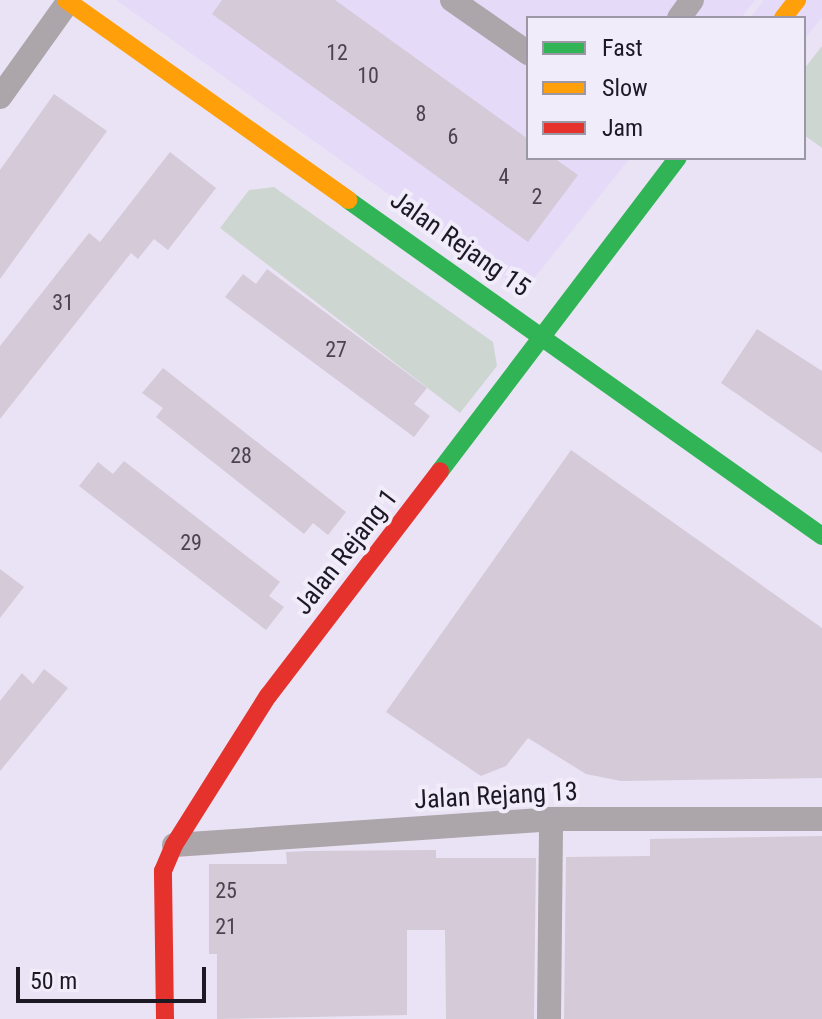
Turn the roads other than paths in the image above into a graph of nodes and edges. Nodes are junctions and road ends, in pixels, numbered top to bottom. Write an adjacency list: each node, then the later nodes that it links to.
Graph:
1 (452, 0): 5 (street)
2 (797, 0): 4 (street)
3 (67, 1): 6 (street); 8 (street, Jalan Rejang 15)
4 (785, 16)
5 (526, 52)
6 (0, 97)
7 (676, 160): 8 (street, Jalan Rejang 1)
8 (545, 336): 9 (street, Jalan Rejang 15); 12 (street, Jalan Rejang 1)
9 (822, 536)
10 (551, 819): 11 (street, Jalan Rejang 13); 12 (street, Jalan Rejang 13); 14 (street)
11 (822, 819)
12 (174, 845): 13 (street, Jalan Rejang 1)
13 (165, 1019)
14 (549, 1019)

